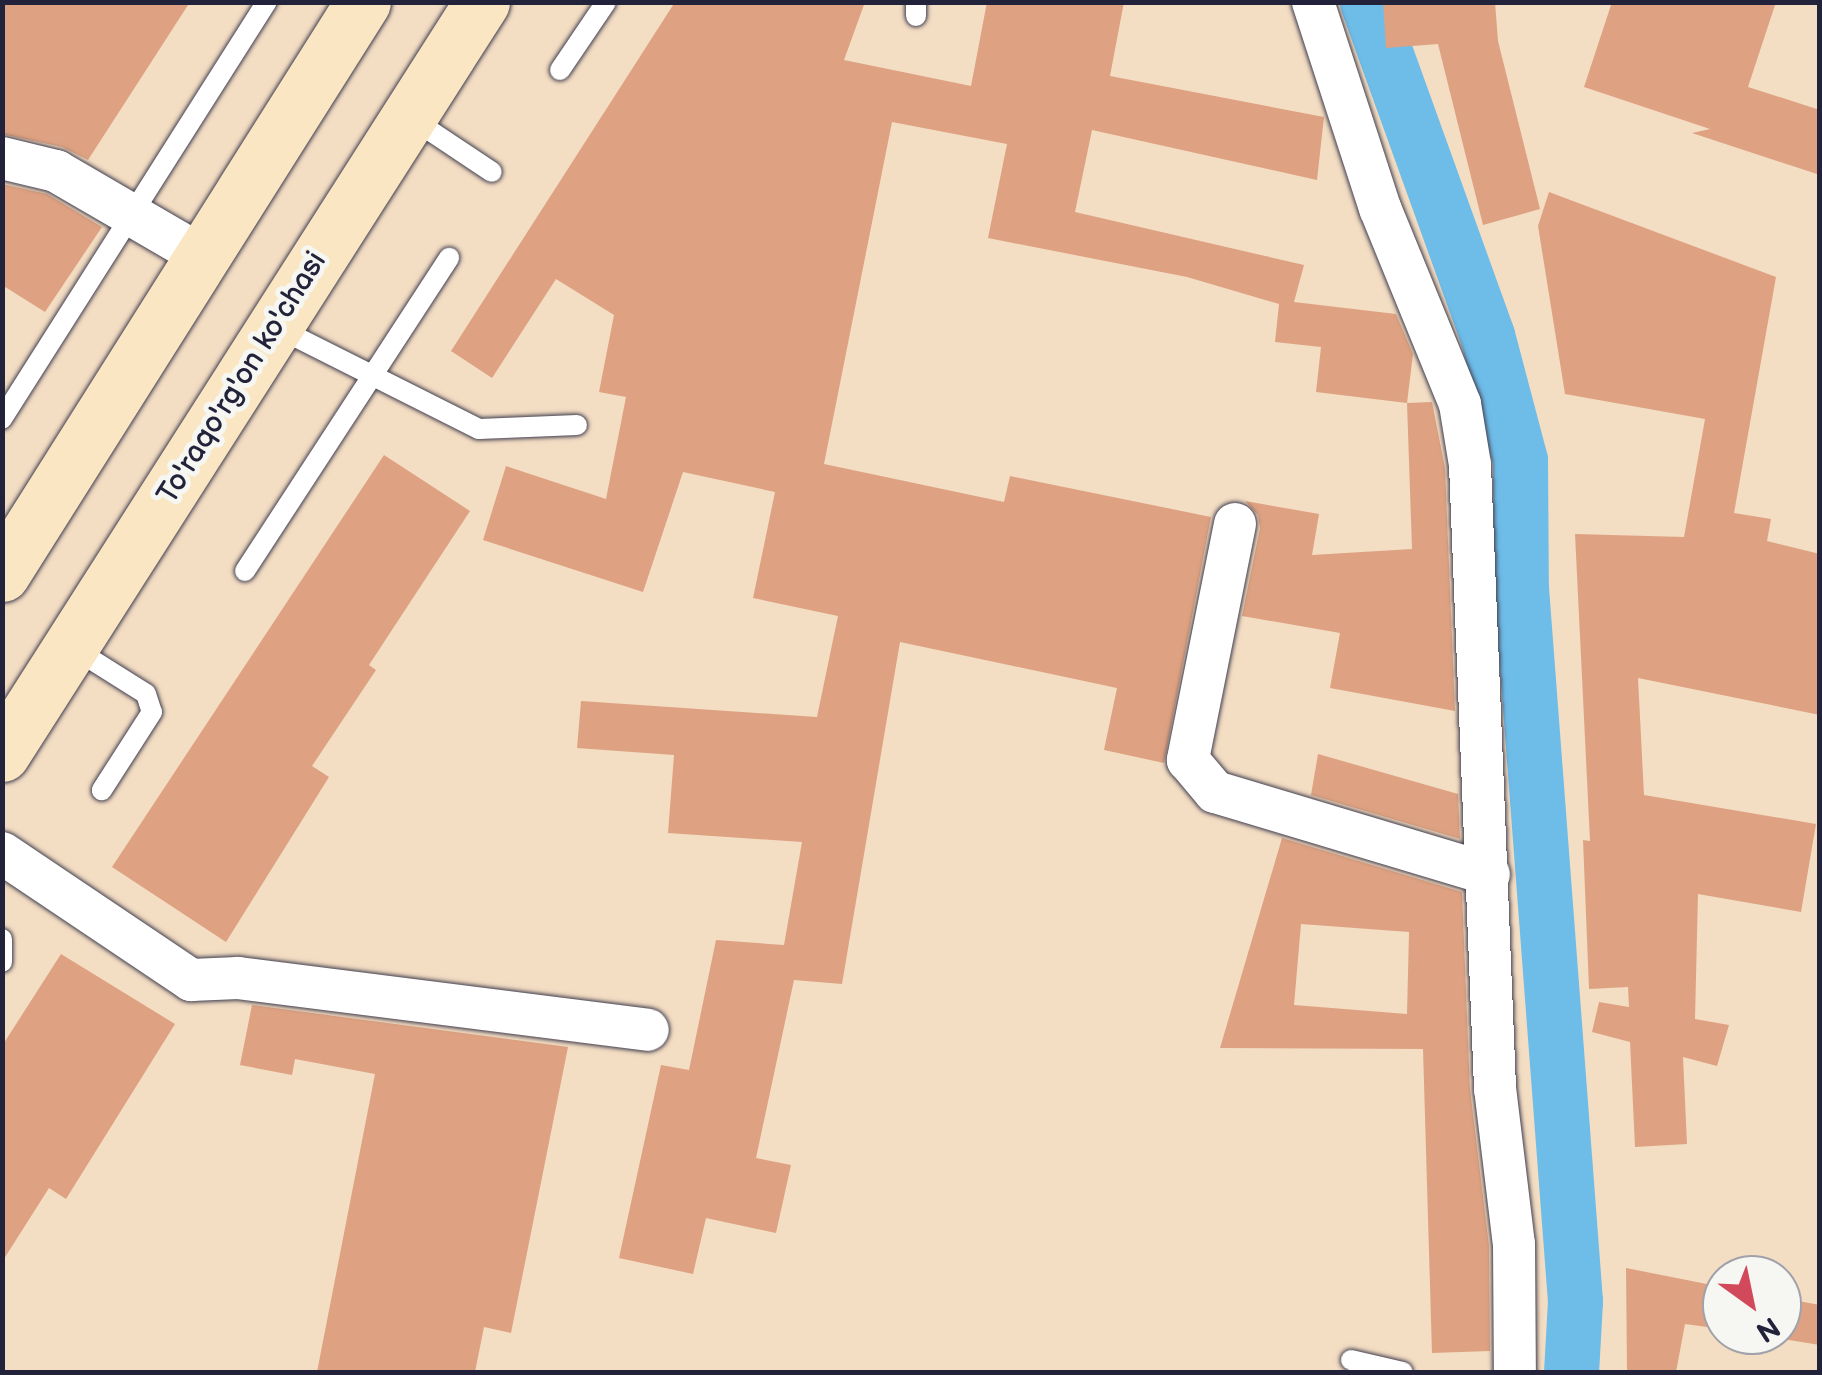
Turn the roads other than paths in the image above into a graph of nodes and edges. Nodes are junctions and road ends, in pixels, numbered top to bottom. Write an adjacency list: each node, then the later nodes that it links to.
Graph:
1 (266, 2): 10 (lane)
2 (363, 2): 11 (main road)
3 (482, 2): 7 (main road, To'raqo'rg'on ko'chasi)
4 (606, 2): 6 (lane)
5 (1313, 2): 24 (street)
6 (560, 70)
7 (409, 116): 9 (lane); 13 (main road, To'raqo'rg'on ko'chasi)
8 (2, 158): 10 (street)
9 (492, 172)
10 (134, 213): 11 (street); 15 (lane)
11 (204, 257): 18 (main road)
12 (449, 258): 14 (lane)
13 (274, 326): 14 (lane); 20 (main road, To'raqo'rg'on ko'chasi)
14 (371, 375): 16 (lane); 19 (lane)
15 (2, 420)
16 (577, 425)
17 (1236, 524): 24 (street)
18 (5, 564)
19 (245, 571)
20 (71, 646): 21 (main road, To'raqo'rg'on ko'chasi); 22 (lane)
21 (2, 754)
22 (102, 790)
23 (2, 853): 27 (street)
24 (1489, 874): 30 (street)
25 (2, 939): 26 (lane)
26 (2, 962)
27 (648, 1030)
28 (1351, 1360): 29 (lane)
29 (1404, 1372)
30 (1515, 1372)

